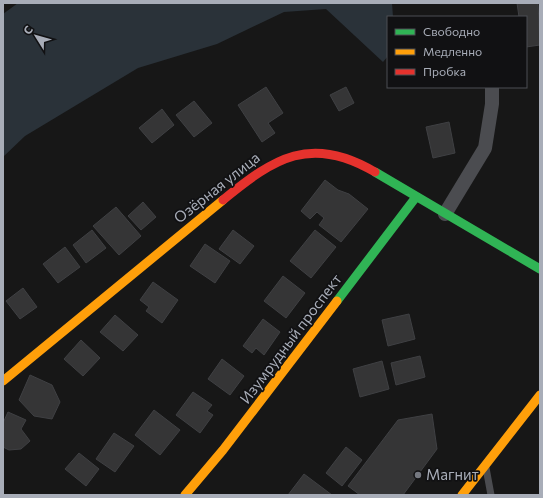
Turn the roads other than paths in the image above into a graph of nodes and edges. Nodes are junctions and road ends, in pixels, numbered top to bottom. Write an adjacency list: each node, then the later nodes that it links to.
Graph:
1 (492, 88): 3 (street)
2 (416, 197): 3 (street, Озёрная улица); 5 (street, Озёрная улица); 8 (street, Изумрудный проспект)
3 (445, 214): 4 (street, Озёрная улица)
4 (540, 269)
5 (3, 381)
6 (540, 394): 7 (street)
7 (486, 464): 9 (street); 10 (lane)
8 (185, 495)
9 (462, 495)
10 (491, 495)

